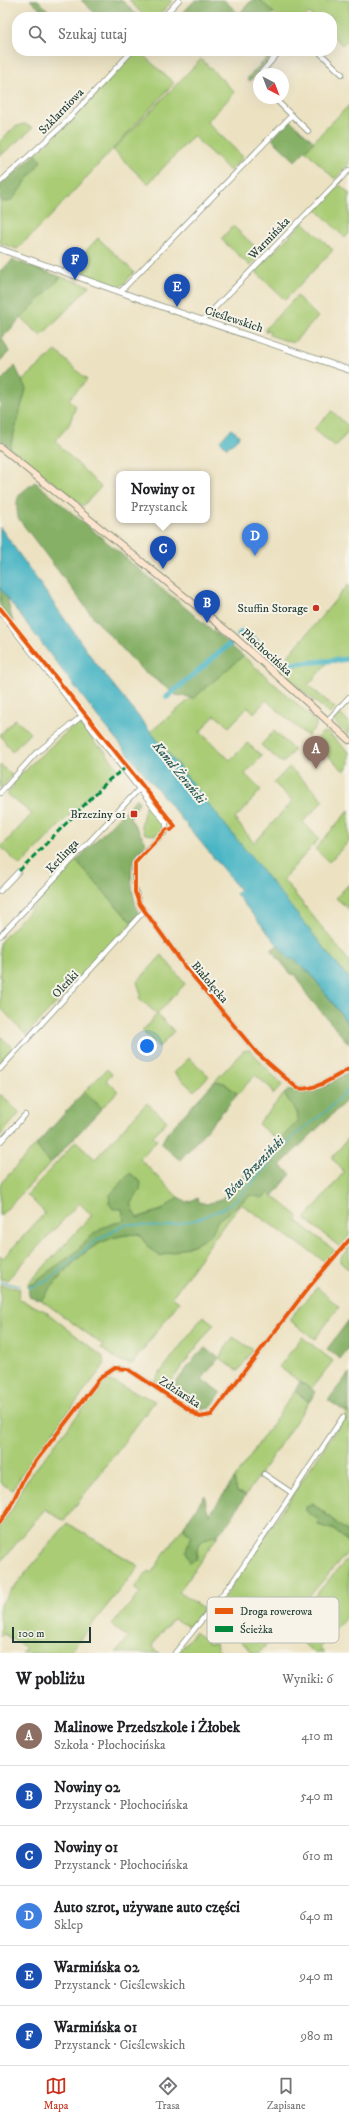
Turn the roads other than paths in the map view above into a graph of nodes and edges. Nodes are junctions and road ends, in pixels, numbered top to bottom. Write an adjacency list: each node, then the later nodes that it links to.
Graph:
1 (179, 0): 2 (street)
2 (168, 12)
3 (127, 56): 12 (street, Szklarniowa)
4 (276, 56): 6 (street)
5 (323, 56): 7 (street)
6 (265, 68)
7 (342, 74)
8 (280, 104): 9 (street)
9 (292, 115): 10 (street); 14 (street)
10 (308, 131)
11 (349, 170): 15 (street, Warmińska)
12 (0, 182)
13 (0, 249): 14 (street, Cieślewskich)
14 (120, 292): 15 (street, Cieślewskich)
15 (203, 320): 16 (street, Cieślewskich)
16 (349, 370)
17 (0, 447): 21 (main road, Płochocińska)
18 (0, 612): 20 (street, Białołęcka)
19 (349, 697): 21 (street)
20 (82, 716): 23 (street, Białołęcka); 24 (street)
21 (327, 721): 22 (main road, Płochocińska)
22 (349, 740)
23 (140, 789): 27 (street, Białołęcka); 28 (street, Ketlinga)
24 (0, 793)
25 (19, 871): 26 (street)
26 (0, 891)
27 (144, 911): 29 (street, Oleńki); 30 (street, Białołęcka)
28 (0, 936)
29 (0, 1069)
30 (349, 1069)
31 (25, 1114): 32 (street)
32 (0, 1142)
33 (349, 1240): 37 (street, Zdziarska)
34 (343, 1417): 36 (street)
35 (264, 1474): 36 (street)
36 (292, 1493): 38 (street)
37 (0, 1522)
38 (220, 1597)
39 (207, 1613): 40 (street)
40 (175, 1653)

